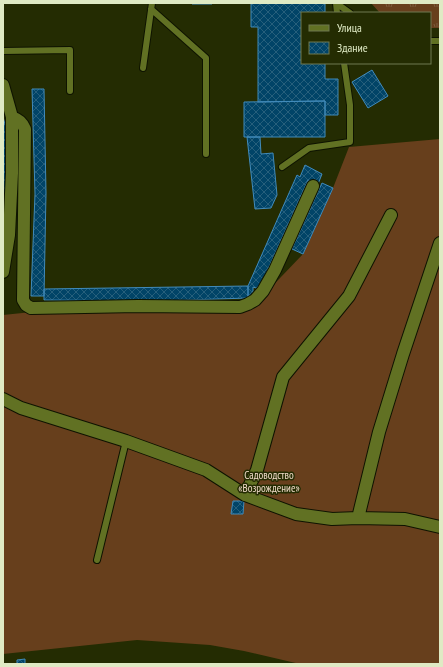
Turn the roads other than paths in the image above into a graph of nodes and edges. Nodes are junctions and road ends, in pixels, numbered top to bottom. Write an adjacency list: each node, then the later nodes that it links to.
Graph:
1 (336, 3): 3 (lane)
2 (152, 6): 6 (lane); 10 (lane)
3 (349, 12)
4 (3, 51): 8 (lane)
5 (344, 64): 11 (lane)
6 (143, 68)
7 (3, 85): 9 (street)
8 (70, 91)
9 (12, 117): 12 (street); 15 (street)
10 (206, 154)
11 (282, 168)
12 (312, 186)
13 (391, 215): 18 (street)
14 (440, 243): 19 (street)
15 (3, 272)
16 (3, 399): 17 (street)
17 (126, 441): 18 (street); 21 (lane)
18 (245, 495): 19 (street)
19 (358, 518): 20 (street)
20 (440, 527)
21 (97, 560)

